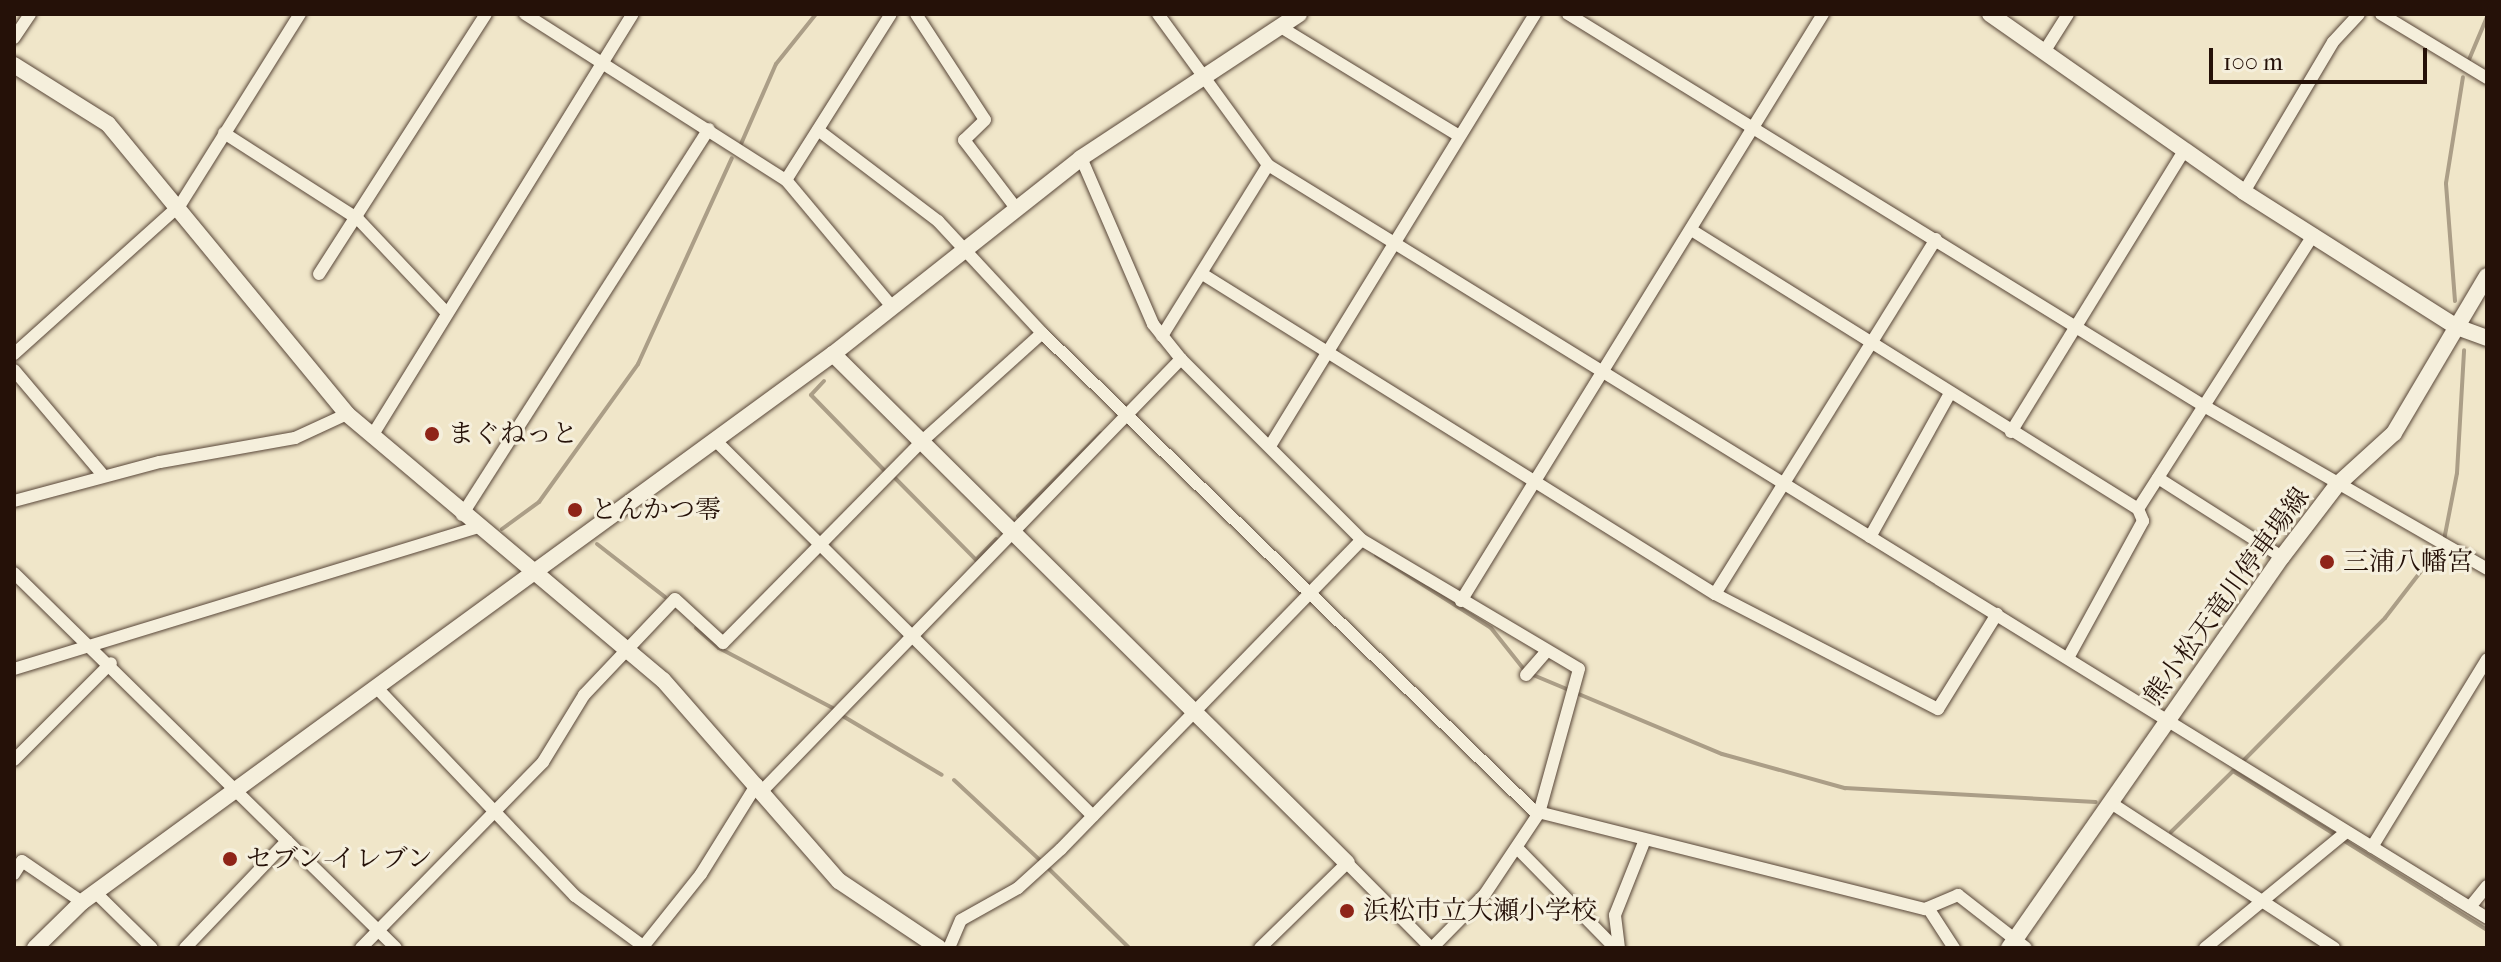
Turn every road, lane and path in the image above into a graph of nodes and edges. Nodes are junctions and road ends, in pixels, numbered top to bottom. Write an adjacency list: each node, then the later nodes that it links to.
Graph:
1 (30, 14): 18 (street)
2 (300, 14): 27 (street)
3 (486, 14): 36 (street)
4 (525, 14): 20 (street)
5 (633, 14): 20 (street)
6 (891, 14): 26 (street)
7 (916, 14): 35 (street)
8 (1158, 14): 22 (street)
9 (1299, 14): 17 (street)
10 (1535, 14): 28 (street)
11 (1568, 14): 24 (street)
12 (1823, 14): 24 (street)
13 (1990, 14): 19 (street)
14 (2068, 14): 19 (street)
15 (2359, 14): 33 (street)
16 (2381, 14): 23 (street)
17 (1279, 26): 22 (street); 28 (street)
18 (14, 38)
19 (2044, 52): 29 (street)
20 (603, 63): 25 (street); 46 (street)
21 (14, 65): 34 (street)
22 (1200, 74): 30 (street); 31 (street)
23 (2487, 78)
24 (1754, 127): 37 (street); 39 (street)
25 (709, 129): 32 (street); 75 (street)
26 (818, 130): 32 (street); 41 (street)
27 (224, 133): 34 (street); 36 (street)
28 (1459, 136): 40 (street)
29 (2184, 151): 33 (street); 47 (street)
30 (1081, 158): 35 (street); 50 (street)
31 (1268, 165): 40 (street); 43 (street)
32 (786, 180): 45 (street)
33 (2244, 192): 38 (street)
34 (180, 205): 54 (street); 61 (street)
35 (1016, 208): 41 (street)
36 (358, 219): 42 (street); 46 (street)
37 (1693, 231): 52 (street); 58 (street)
38 (2314, 234): 48 (street); 60 (street)
39 (1936, 239): 47 (street); 52 (street)
40 (1393, 242): 53 (street); 58 (street)
41 (966, 250): 45 (street); 49 (street)
42 (319, 274)
43 (1204, 275): 50 (street); 53 (street)
44 (2487, 276): 48 (street, 熊小松天竜川停車場線)
45 (893, 308): 55 (street)
46 (446, 312): 64 (street)
47 (2075, 324): 60 (street); 63 (street)
48 (2457, 327): 51 (street); 72 (street, 熊小松天竜川停車場線)
49 (1042, 333): 62 (street); 66 (street)
50 (1162, 336): 56 (street)
51 (2487, 338)
52 (1868, 346): 59 (street); 71 (street)
53 (1325, 351): 67 (street); 70 (street)
54 (14, 354)
55 (833, 354): 65 (street); 66 (street)
56 (1181, 359): 62 (street); 67 (street)
57 (14, 370): 68 (street)
58 (1603, 370): 70 (street); 71 (street)
59 (1949, 395): 63 (street); 78 (street)
60 (2204, 406): 69 (street); 72 (street)
61 (347, 414): 64 (street); 68 (street)
62 (1128, 414): 77 (street); 85 (street)
63 (2011, 432): 74 (street)
64 (372, 436): 75 (street)
65 (715, 440): 80 (street); 83 (street)
66 (920, 443): 77 (street); 80 (street)
67 (1270, 446): 79 (street)
68 (104, 476): 73 (street)
69 (2158, 478): 74 (street); 81 (street)
70 (1534, 482): 86 (street); 87 (street)
71 (1784, 485): 78 (street); 86 (street)
72 (2337, 485): 81 (street, 熊小松天竜川停車場線); 82 (street)
73 (14, 501)
74 (2138, 509): 93 (street)
75 (462, 515): 76 (street)
76 (476, 528): 83 (street); 90 (street)
77 (1013, 534): 89 (street); 99 (street)
78 (1870, 537): 88 (street)
79 (1362, 540): 85 (street); 87 (street)
80 (821, 544): 89 (street); 91 (street)
81 (2282, 557): 100 (street, 熊小松天竜川停車場線)
82 (2487, 569)
83 (532, 571): 91 (street); 98 (street)
84 (14, 573): 90 (street)
85 (1309, 593): 99 (street); 106 (street)
86 (1715, 594): 88 (street)
87 (1461, 601): 92 (street)
88 (1997, 614): 93 (street)
89 (912, 636): 102 (street); 107 (street)
90 (91, 645): 95 (street); 96 (street)
91 (626, 647): 102 (street); 105 (street)
92 (1544, 654): 97 (street); 106 (street)
93 (2068, 658): 100 (street)
94 (2487, 659): 111 (street)
95 (111, 663): 101 (street); 103 (street)
96 (14, 669)
97 (1528, 672)
98 (376, 687): 103 (street); 105 (street)
99 (1197, 713): 107 (street); 113 (street)
100 (2167, 721): 104 (street, 熊小松天竜川停車場線); 108 (street)
101 (14, 760)
102 (760, 787): 123 (street); 130 (street)
103 (235, 789): 109 (street); 116 (street)
104 (2111, 803): 117 (street); 122 (street, 熊小松天竜川停車場線)
105 (498, 808): 121 (street); 123 (street)
106 (1539, 813): 110 (street); 112 (street)
107 (1093, 816): 131 (street)
108 (2343, 836): 111 (street); 117 (street)
109 (287, 841): 121 (street); 127 (street)
110 (1644, 842): 119 (street); 124 (street)
111 (2372, 847): 118 (street)
112 (1519, 850): 124 (street); 133 (street)
113 (1347, 863): 132 (street); 133 (street)
114 (14, 874): 116 (street)
115 (2487, 886): 118 (street)
116 (89, 897): 125 (street); 126 (street)
117 (2263, 900): 135 (street); 136 (street)
118 (2470, 907): 120 (street)
119 (1928, 908): 122 (street); 134 (street)
120 (2487, 918)
121 (378, 930): 128 (street); 129 (street)
122 (2017, 945)
123 (642, 947)
124 (1617, 947)
125 (35, 948)
126 (152, 948)
127 (185, 948)
128 (361, 948)
129 (396, 948)
130 (939, 948)
131 (949, 948)
132 (1260, 948)
133 (1432, 948)
134 (1954, 948)
135 (2205, 948)
136 (2334, 948)

